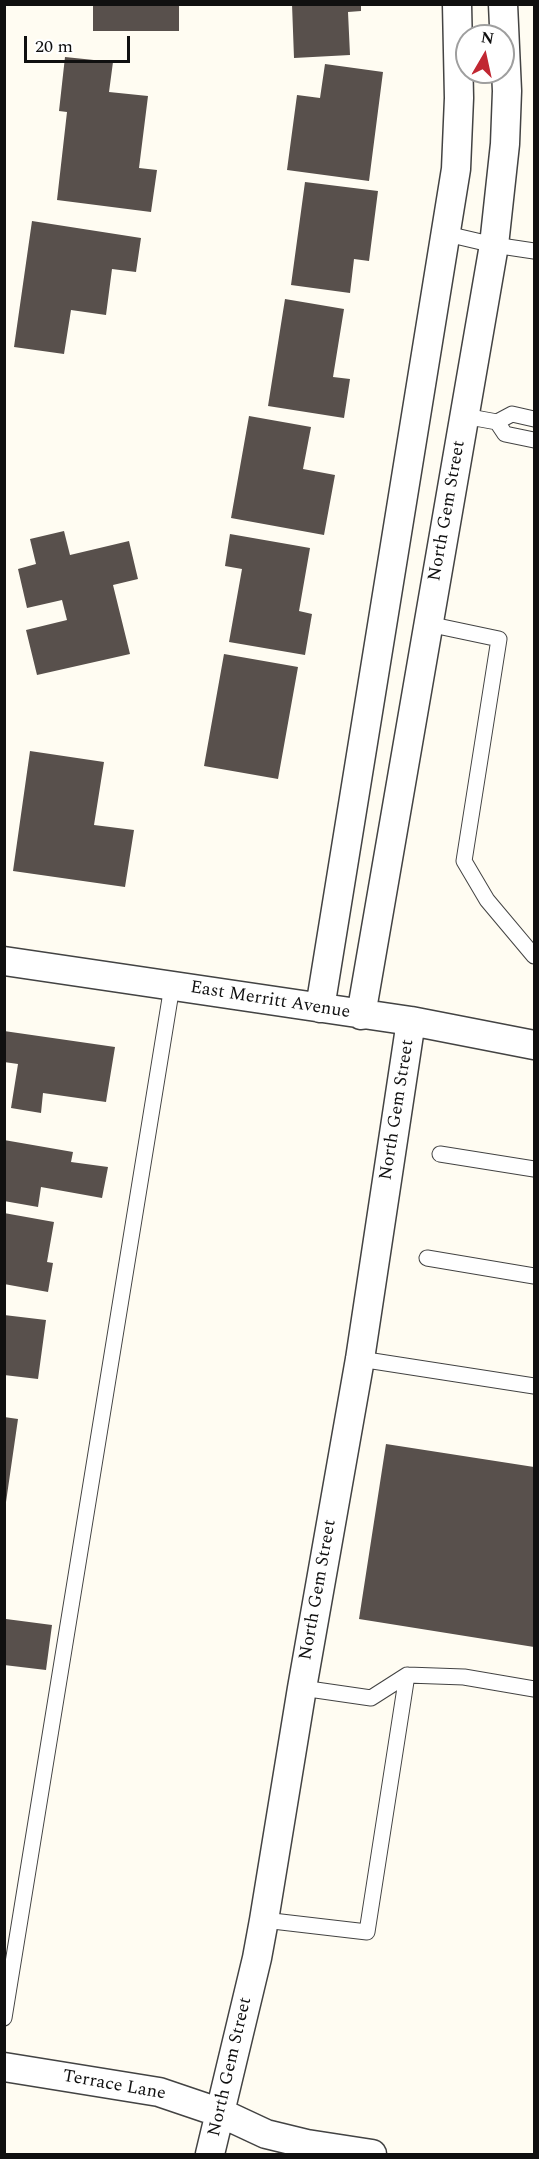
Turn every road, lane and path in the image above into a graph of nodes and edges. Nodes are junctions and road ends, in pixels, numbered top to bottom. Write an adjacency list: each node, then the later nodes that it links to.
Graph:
1 (457, 4): 3 (street)
2 (503, 4): 4 (street, North Gem Street)
3 (447, 234): 4 (lane); 14 (street)
4 (494, 245): 5 (lane); 6 (street, North Gem Street)
5 (534, 251)
6 (464, 416): 8 (lane); 10 (street, North Gem Street)
7 (534, 419): 8 (lane)
8 (497, 422): 9 (lane)
9 (534, 440)
10 (428, 624): 11 (lane); 15 (street, North Gem Street)
11 (534, 956)
12 (4, 961): 13 (street, East Merritt Avenue)
13 (172, 986): 14 (street, East Merritt Avenue); 28 (lane)
14 (320, 1008): 15 (street, East Merritt Avenue)
15 (361, 1014): 16 (street, East Merritt Avenue)
16 (411, 1021): 17 (street, East Merritt Avenue); 22 (street, North Gem Street)
17 (534, 1045)
18 (440, 1154): 19 (lane)
19 (534, 1169)
20 (427, 1258): 21 (lane)
21 (534, 1276)
22 (360, 1359): 23 (lane); 25 (street, North Gem Street)
23 (534, 1386)
24 (407, 1675): 25 (lane); 26 (lane); 27 (lane)
25 (302, 1688): 27 (street, North Gem Street)
26 (534, 1689)
27 (264, 1920): 30 (street, North Gem Street)
28 (4, 2018)
29 (4, 2067): 30 (street, Terrace Lane)
30 (220, 2113): 31 (street, North Gem Street); 32 (street, Terrace Lane)
31 (210, 2154)
32 (372, 2154)

